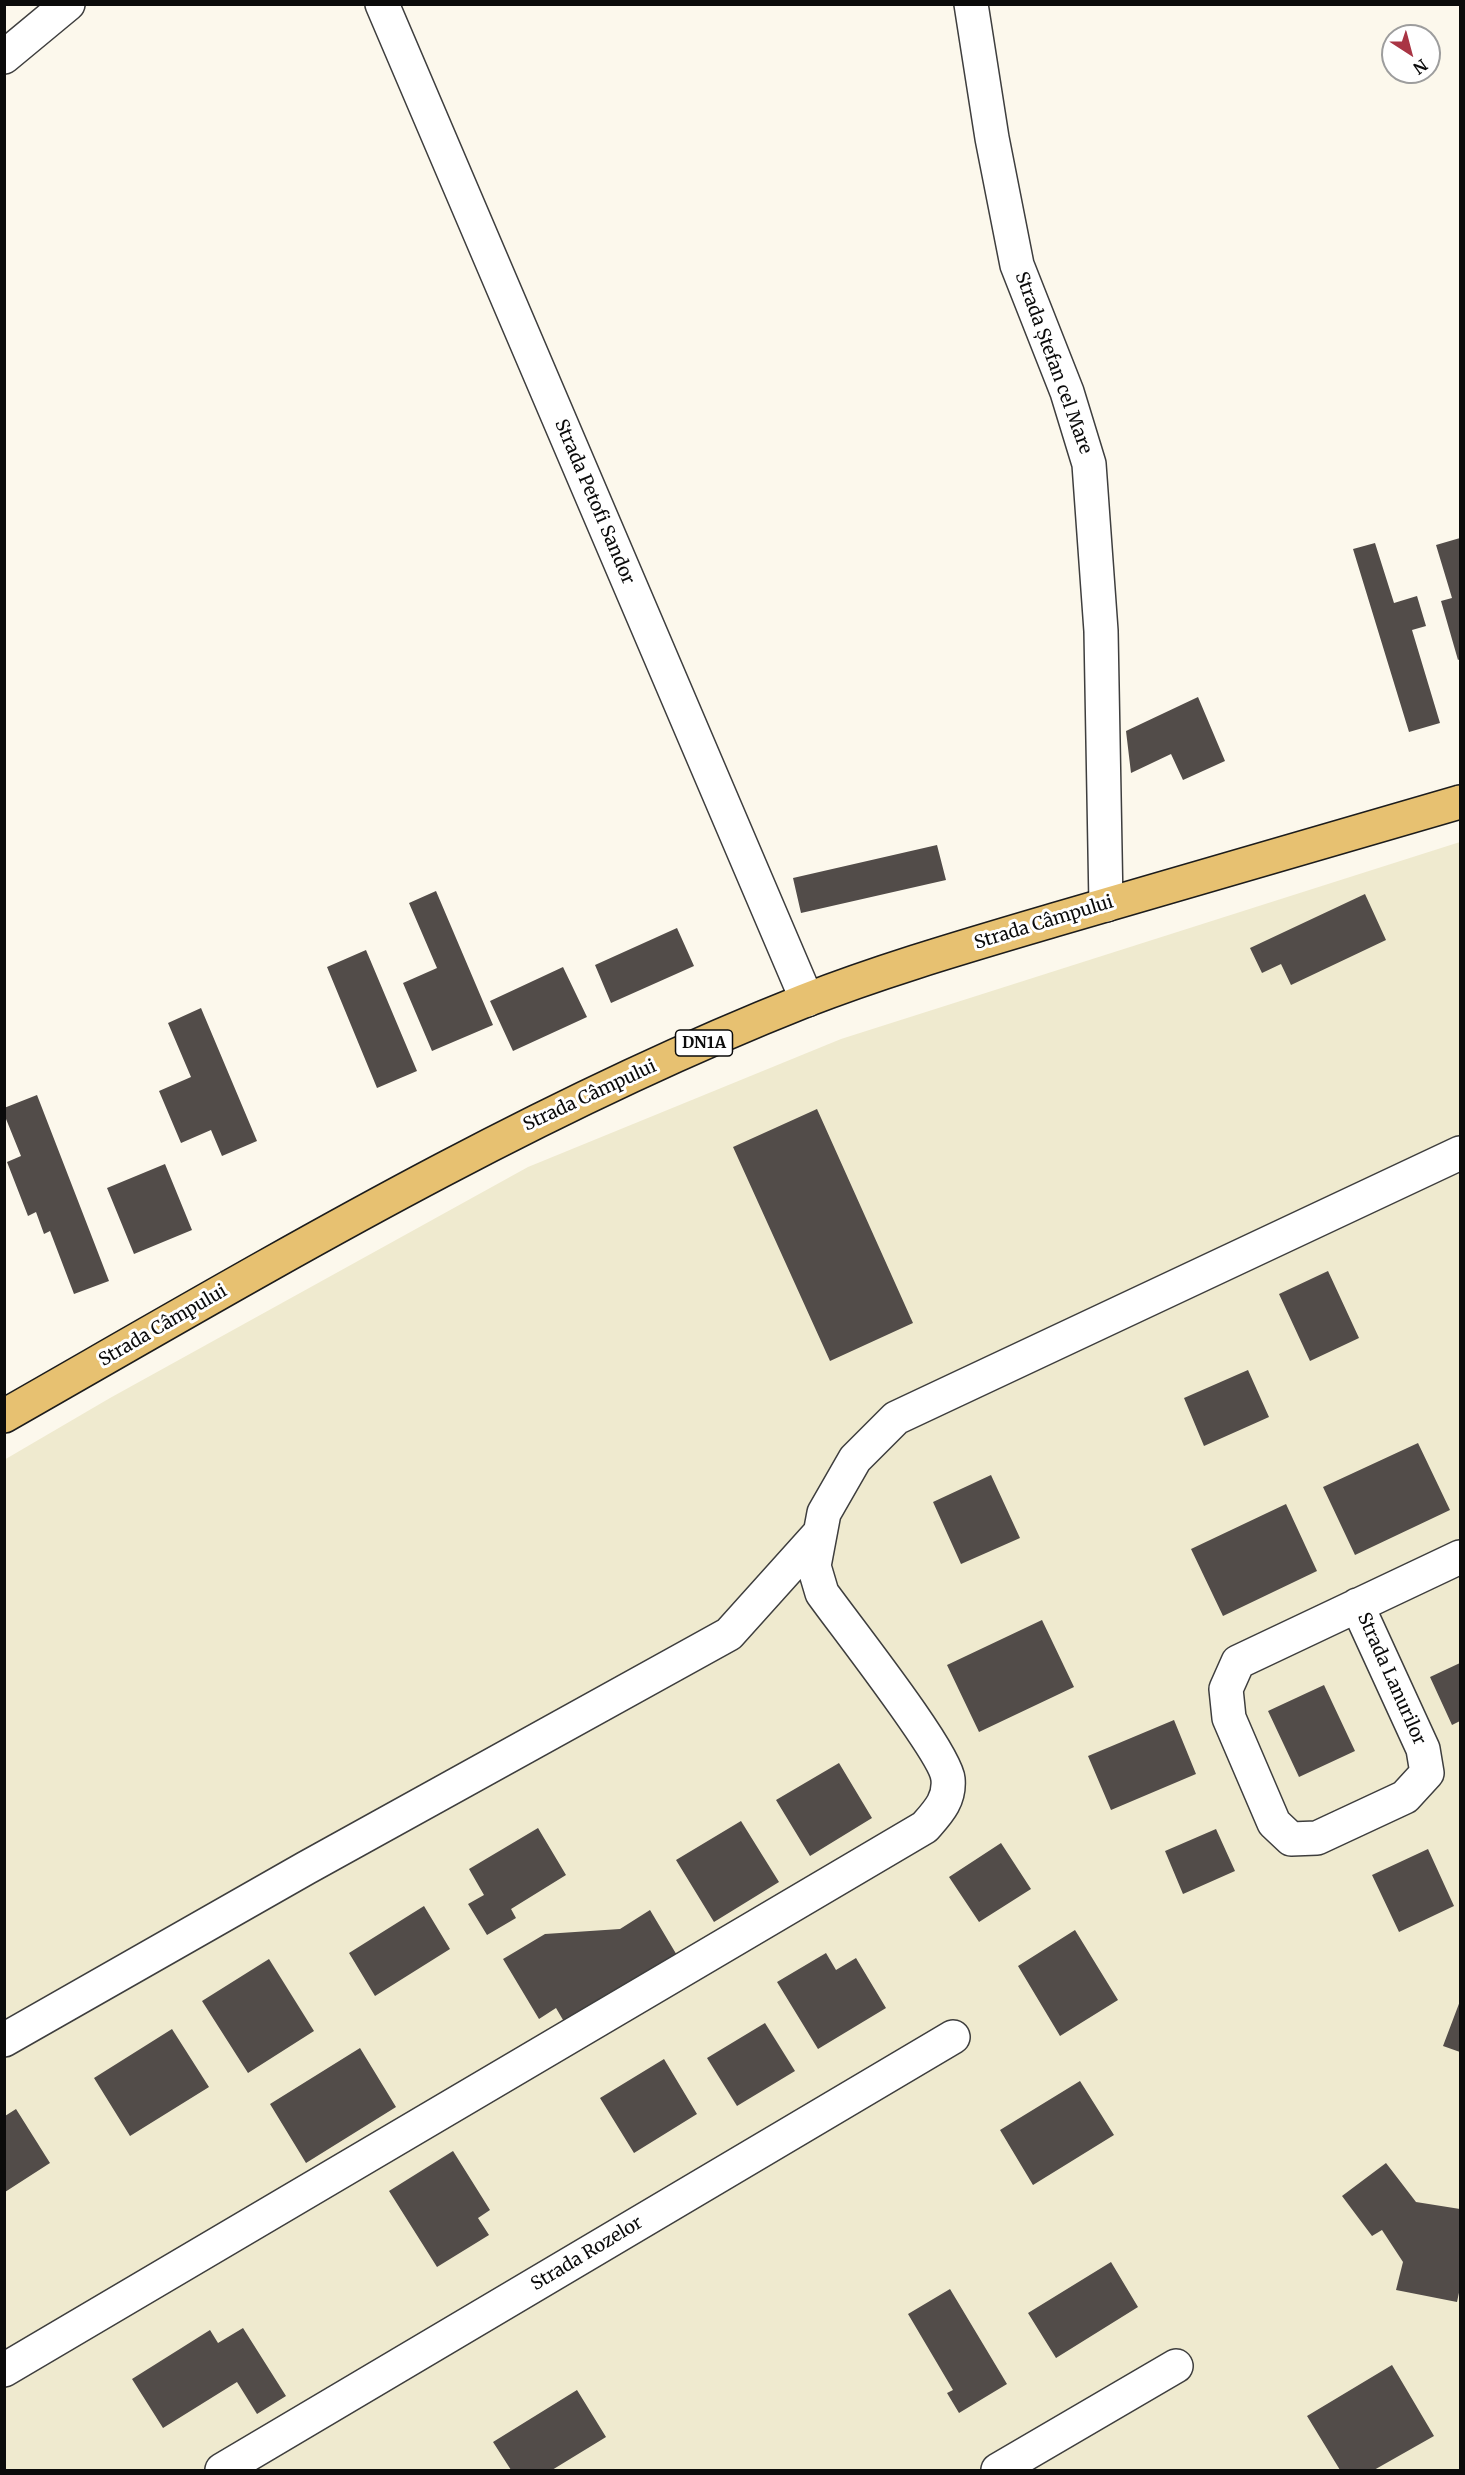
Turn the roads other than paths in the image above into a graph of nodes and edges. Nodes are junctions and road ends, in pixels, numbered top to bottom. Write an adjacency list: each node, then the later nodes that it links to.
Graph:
1 (68, 4): 4 (street)
2 (382, 4): 7 (street, Strada Petofi Sandor)
3 (971, 4): 6 (street, Strada Ștefan cel Mare)
4 (4, 57)
5 (1461, 802): 6 (main road, Strada Câmpului / DN1A)
6 (1106, 905): 7 (main road, Strada Câmpului / DN1A)
7 (807, 1000): 9 (main road, Strada Câmpului / DN1A)
8 (1461, 1153): 10 (street)
9 (4, 1416)
10 (818, 1535): 14 (street); 16 (street)
11 (1461, 1557): 12 (street, Strada Lanurilor)
12 (1357, 1605): 12 (street, Strada Lanurilor)
13 (953, 2037): 17 (street, Strada Rozelor)
14 (4, 2040)
15 (1176, 2366): 18 (street)
16 (4, 2370)
17 (222, 2470)
18 (998, 2470)

